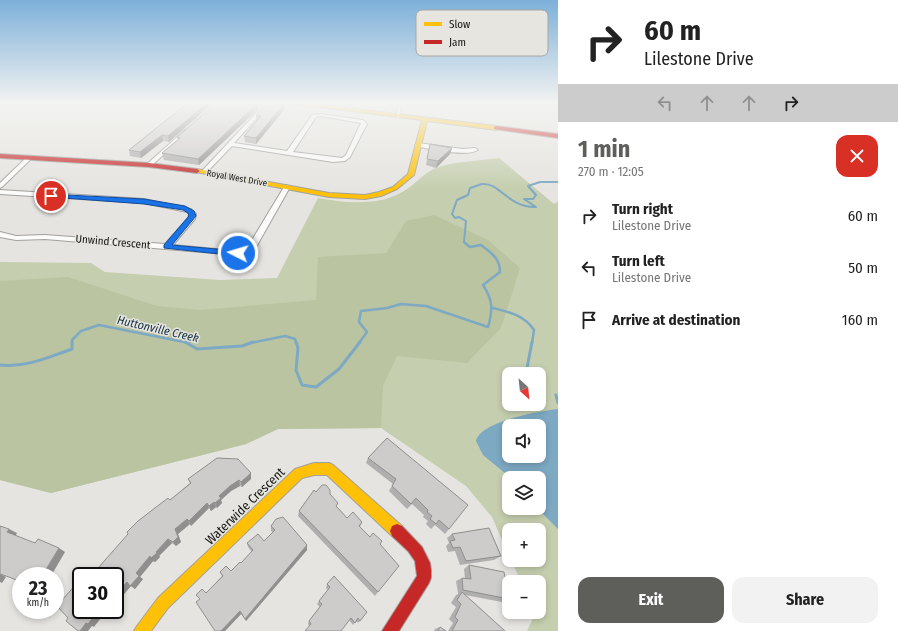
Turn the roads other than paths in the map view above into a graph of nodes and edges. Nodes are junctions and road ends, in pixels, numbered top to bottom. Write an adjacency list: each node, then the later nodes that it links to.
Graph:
1 (185, 132): 14 (street)
2 (242, 132): 8 (street)
3 (303, 132): 11 (street)
4 (360, 132): 11 (street)
5 (422, 132): 9 (street, Royal West Drive)
6 (528, 132): 7 (street)
7 (558, 136)
8 (231, 144): 11 (street); 15 (street)
9 (418, 145): 10 (street); 17 (street, Royal West Drive)
10 (475, 150)
11 (289, 153)
12 (0, 156): 13 (street, Royal West Drive)
13 (28, 158): 14 (street, Royal West Drive); 16 (street)
14 (149, 164): 15 (street, Royal West Drive)
15 (204, 172): 17 (street, Royal West Drive)
16 (0, 186)
17 (287, 187): 20 (street, Unwind Crescent)
18 (0, 192): 20 (street)
19 (0, 234): 20 (street, Unwind Crescent)
20 (167, 246)
21 (142, 631): 22 (street, Waterwide Crescent)
22 (390, 631)

